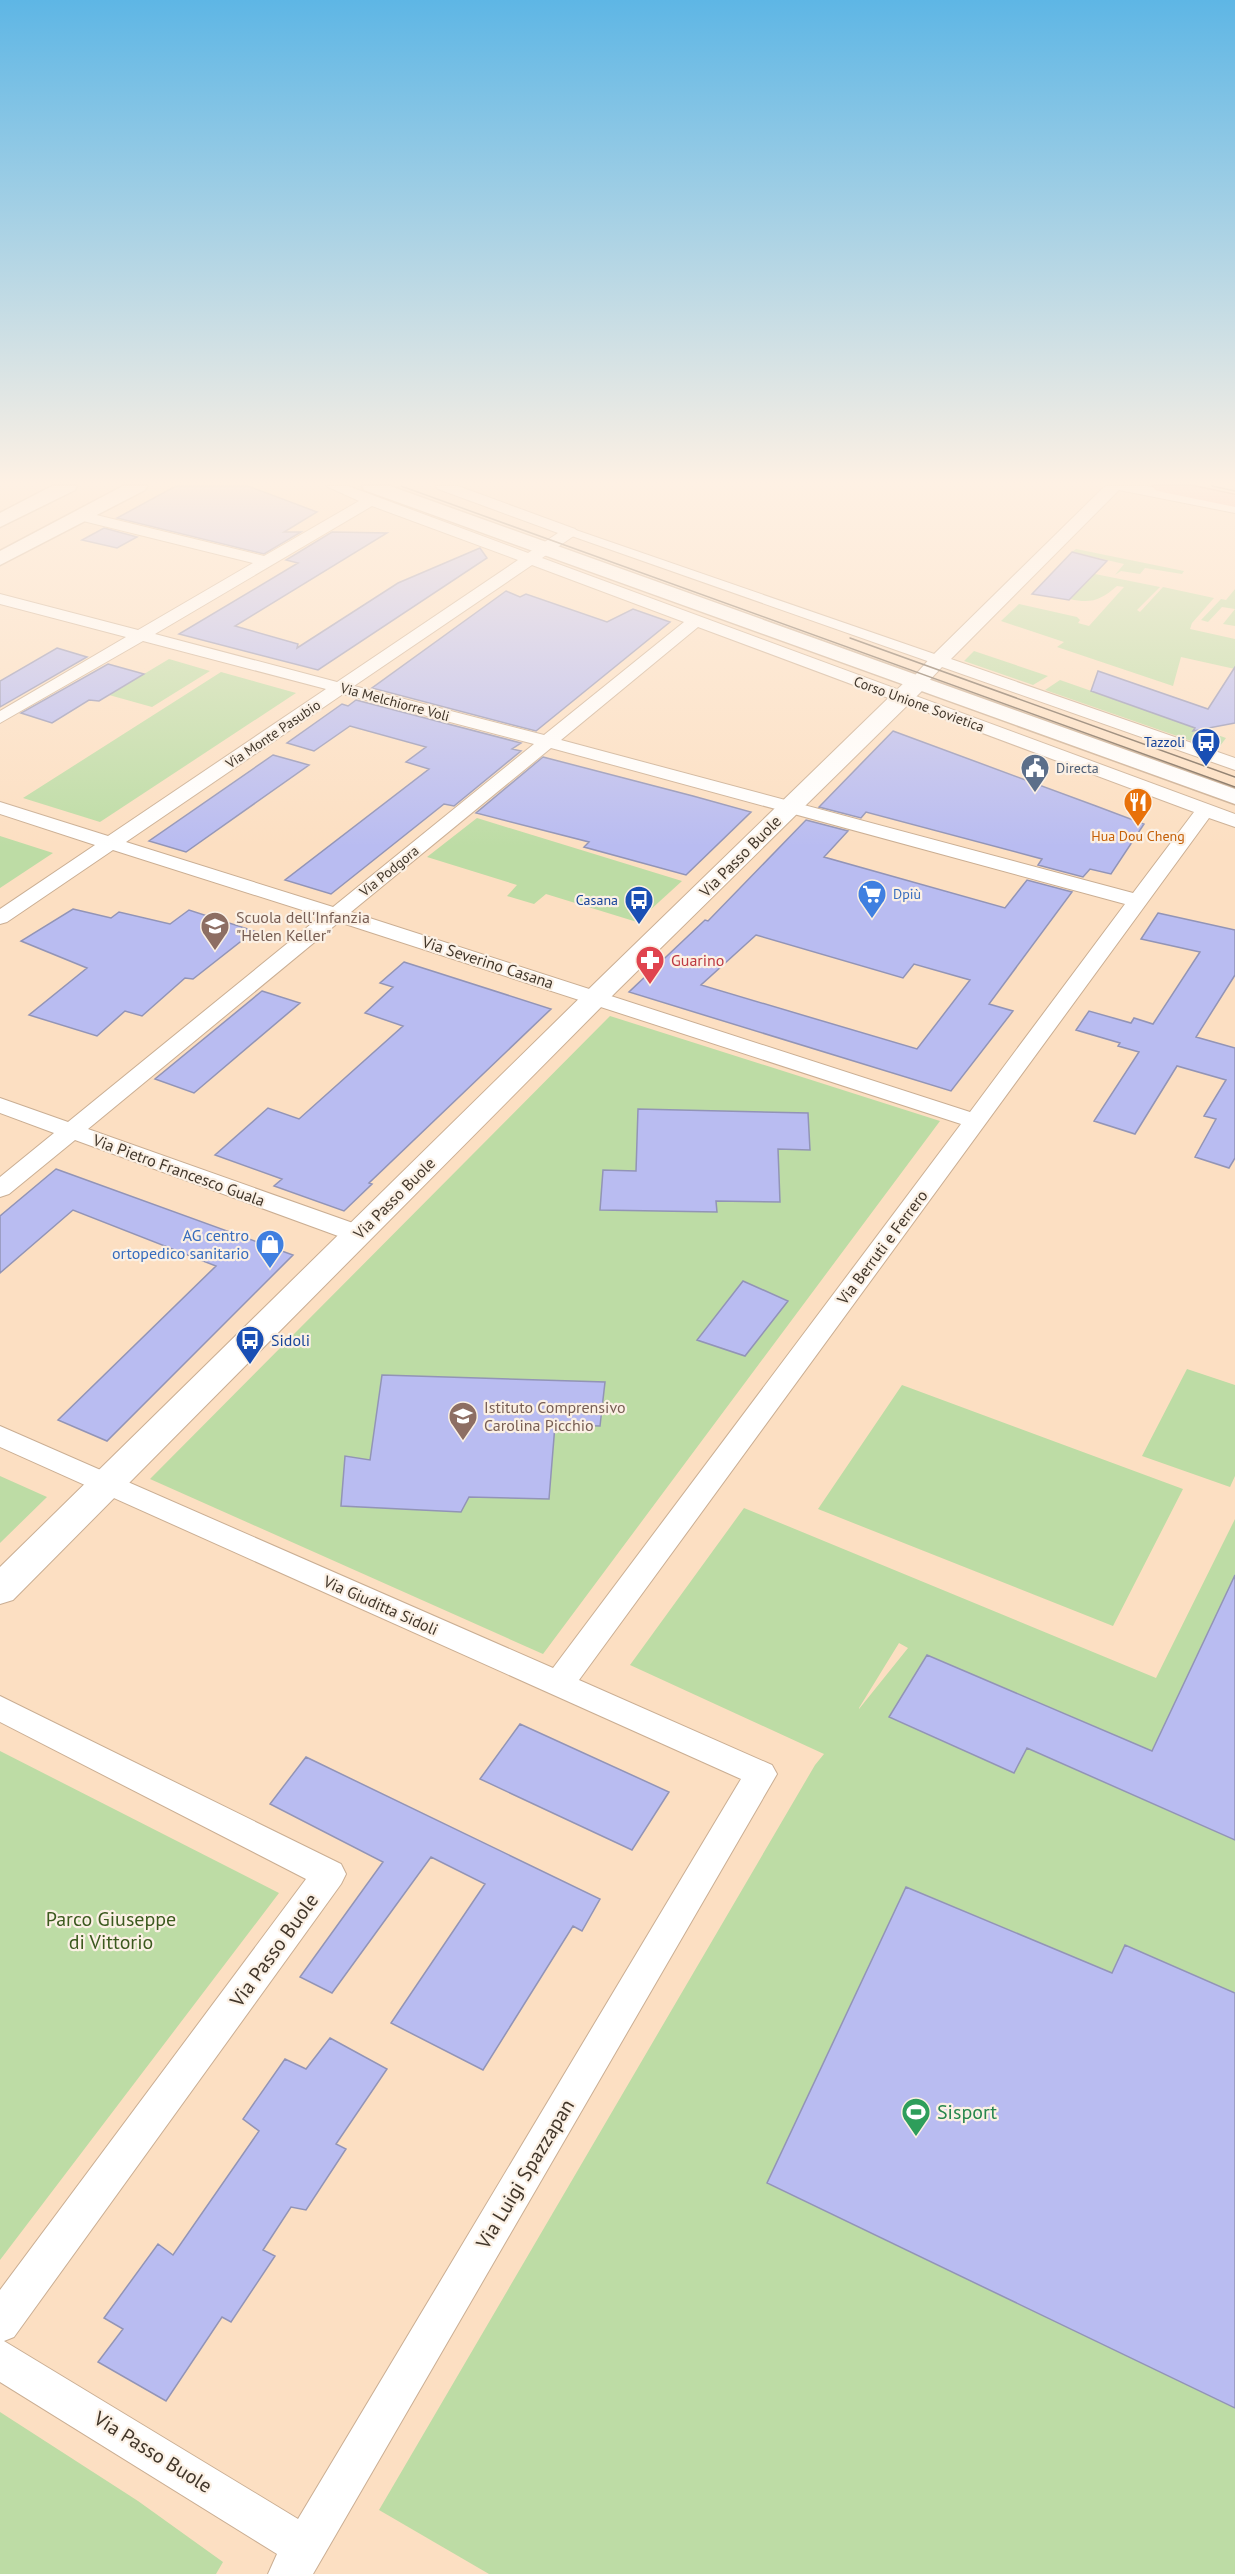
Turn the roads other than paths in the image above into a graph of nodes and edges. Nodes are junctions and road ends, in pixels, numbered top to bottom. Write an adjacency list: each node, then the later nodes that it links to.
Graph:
1 (27, 606): 9 (street, Via Melchiorre Voli)
2 (190, 606): 9 (street)
3 (461, 606): 11 (street, Via Monte Pasubio)
4 (657, 606): 8 (street, Corso Unione Sovietica)
5 (681, 606): 12 (main road, Corso Unione Sovietica)
6 (783, 606): 10 (street)
7 (992, 606): 10 (street, Corso Unione Sovietica)
8 (694, 622): 12 (street, Corso Unione Sovietica); 14 (street, Via Podgora)
9 (139, 635): 11 (street, Via Melchiorre Voli); 13 (street)
10 (938, 660): 12 (street, Corso Unione Sovietica); 15 (street)
11 (342, 688): 14 (street, Via Melchiorre Voli); 21 (street, Via Monte Pasubio)
12 (910, 689): 16 (main road, Corso Unione Sovietica); 17 (street, Via Passo Buole); 19 (street, Corso Unione Sovietica)
13 (0, 718)
14 (549, 742): 17 (street, Via Melchiorre Voli); 23 (street, Via Podgora)
15 (1232, 758)
16 (1235, 797)
17 (789, 807): 22 (street, Via Passo Buole); 25 (street, Via Passo Buole)
18 (0, 808): 21 (street, Via Severino Casana)
19 (1205, 810): 20 (street, Corso Unione Sovietica); 22 (street, Via Berruti e Ferrero)
20 (1235, 821)
21 (110, 843): 23 (street, Via Severino Casana); 24 (street, Via Monte Pasubio)
22 (1138, 901): 27 (street, Via Berruti e Ferrero)
23 (336, 914): 25 (street, Via Severino Casana); 28 (street, Via Podgora)
24 (0, 918)
25 (597, 997): 27 (street, Via Severino Casana); 30 (street, Via Passo Buole)
26 (0, 1105): 28 (street, Via Pietro Francesco Guala)
27 (975, 1121): 34 (street, Via Berruti e Ferrero)
28 (72, 1131): 29 (street, Via Podgora); 30 (street, Via Pietro Francesco Guala)
29 (0, 1189)
30 (358, 1234): 32 (street, Via Passo Buole)
31 (0, 1436): 32 (street, Via Giuditta Sidoli)
32 (107, 1484): 33 (street, Via Passo Buole); 34 (street, Via Giuditta Sidoli)
33 (0, 1590)
34 (558, 1684): 36 (street, Via Giuditta Sidoli)
35 (0, 1708): 37 (street, Via Passo Buole)
36 (761, 1774): 39 (street, Via Luigi Spazzapan)
37 (0, 2323)
38 (0, 2358): 39 (street, Via Passo Buole)
39 (297, 2560)

